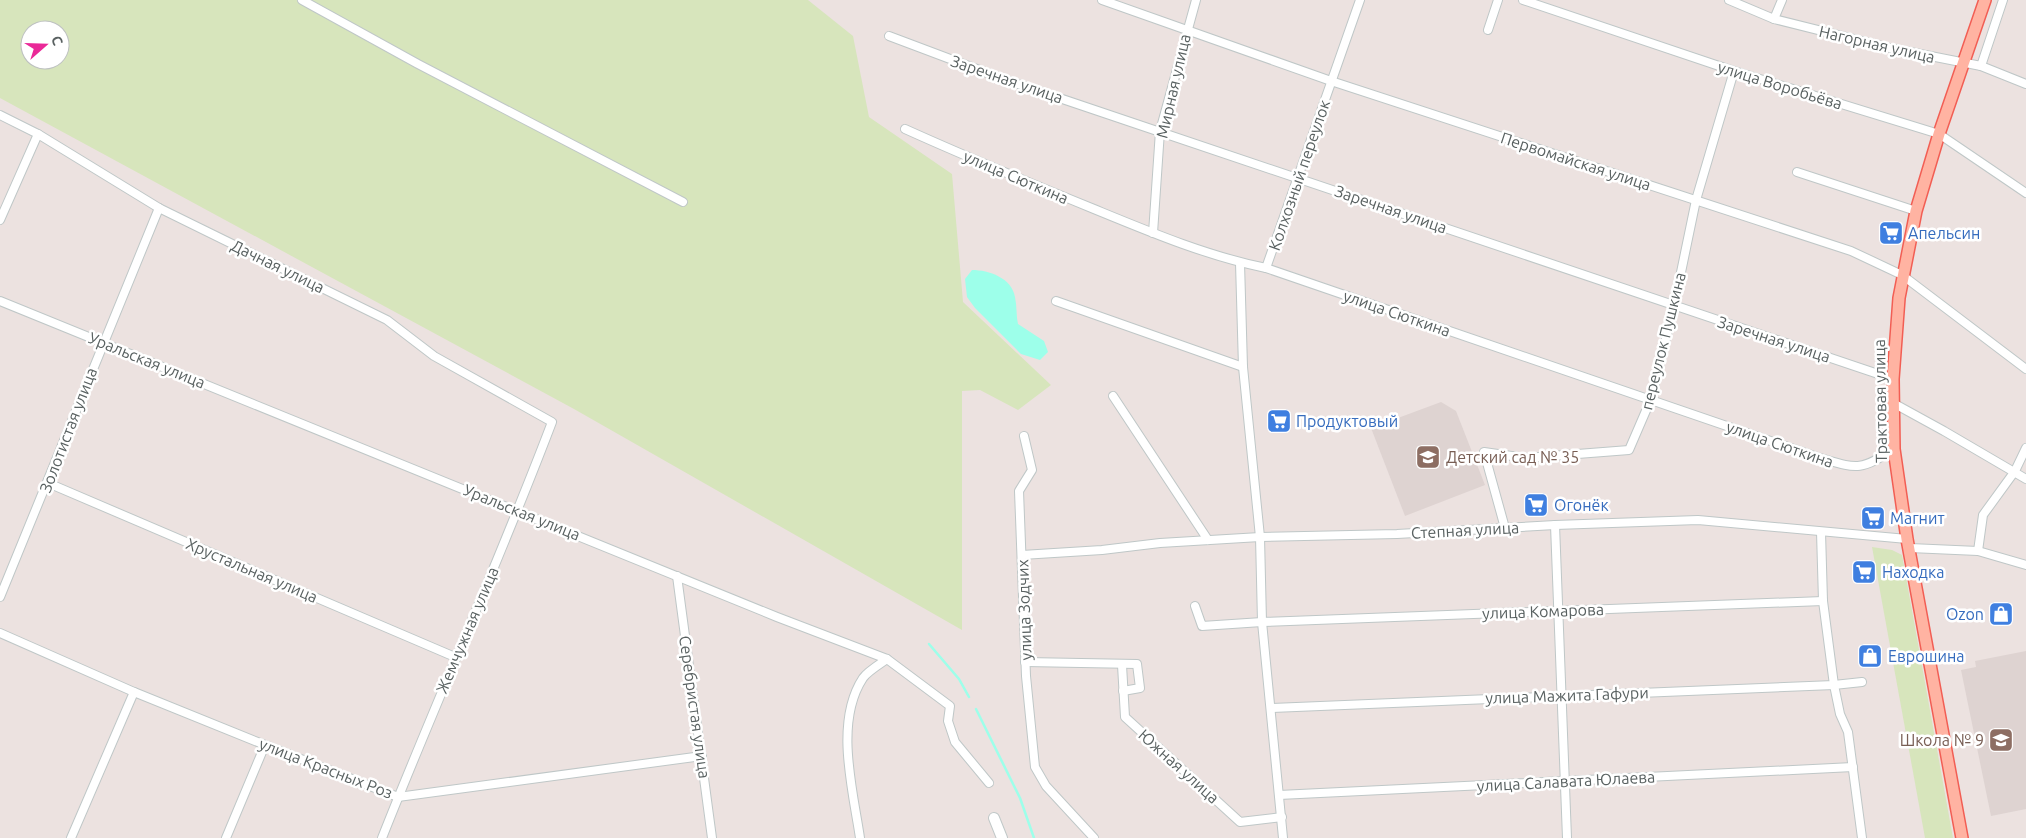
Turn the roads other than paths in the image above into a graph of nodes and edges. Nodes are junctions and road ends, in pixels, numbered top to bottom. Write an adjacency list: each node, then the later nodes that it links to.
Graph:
1 (302, 0): 29 (street)
2 (1102, 0): 12 (street, Первомайская улица)
3 (1196, 0): 12 (street, Мирная улица)
4 (1360, 0): 18 (street, Колхозный переулок)
5 (1498, 0): 13 (street)
6 (1523, 0): 17 (street, улица Воробьёва)
7 (1729, 0): 11 (street, Нагорная улица)
8 (1782, 0): 11 (street)
9 (1985, 0): 15 (main road, Трактовая улица)
10 (2003, 0): 16 (street)
11 (1774, 19): 15 (street, Нагорная улица)
12 (1187, 29): 18 (street, Первомайская улица); 22 (street, Мирная улица)
13 (1488, 30)
14 (889, 36): 22 (street, Заречная улица)
15 (1962, 63): 16 (street, Нагорная улица); 24 (main road, Трактовая улица)
16 (1981, 66): 19 (street, Нагорная улица)
17 (1734, 71): 24 (street, улица Воробьёва); 28 (street, переулок Пушкина)
18 (1331, 81): 26 (street, Колхозный переулок); 28 (street, Первомайская улица)
19 (2026, 84)
20 (0, 115): 23 (street, Дачная улица)
21 (904, 128): 33 (street, улица Сюткина)
22 (1160, 131): 26 (street, Заречная улица); 33 (street, Мирная улица)
23 (38, 134): 30 (street, Дачная улица); 32 (street)
24 (1939, 134): 27 (street, улица Воробьёва); 31 (main road, Трактовая улица)
25 (1797, 172): 31 (street)
26 (1299, 178): 35 (street, Колхозный переулок); 39 (street, Заречная улица)
27 (2026, 193)
28 (1696, 200): 36 (street, Первомайская улица); 39 (street, переулок Пушкина)
29 (683, 202)
30 (159, 208): 40 (street, Золотистая улица); 47 (street, Дачная улица)
31 (1916, 211): 36 (main road, Трактовая улица)
32 (0, 220)
33 (1153, 233): 34 (street, улица Сюткина)
34 (1240, 263): 35 (street, улица Сюткина); 41 (street)
35 (1266, 268): 45 (street, улица Сюткина)
36 (1902, 275): 42 (street, Первомайская улица); 43 (main road, Трактовая улица)
37 (0, 301): 40 (street, Уральская улица)
38 (1056, 301): 41 (street)
39 (1674, 306): 43 (street, Заречная улица); 45 (street, переулок Пушкина)
40 (103, 342): 53 (street, Золотистая улица); 54 (street, Уральская улица)
41 (1243, 367): 58 (street)
42 (2026, 369)
43 (1893, 379): 46 (main road, Трактовая улица)
44 (1113, 396): 59 (street)
45 (1651, 399): 50 (street, улица Сюткина); 56 (street, переулок Пушкина)
46 (1893, 403): 50 (main road, Трактовая улица); 51 (street)
47 (552, 422): 54 (street, Жемчужная улица)
48 (1024, 436): 62 (street, улица Зодчих)
49 (2026, 448): 51 (street)
50 (1894, 449): 60 (main road, Трактовая улица)
51 (2015, 471): 52 (street); 61 (street)
52 (2026, 479)
53 (48, 484): 65 (street, Золотистая улица); 71 (street, Хрустальная улица)
54 (518, 511): 64 (street, Уральская улица); 71 (street, Жемчужная улица)
55 (1555, 525): 56 (street, Степная улица); 57 (street, Степная улица); 68 (street)
56 (1505, 528): 58 (street, Степная улица)
57 (1821, 532): 60 (street, Степная улица); 66 (street)
58 (1260, 537): 59 (street, Степная улица); 69 (street)
59 (1208, 540): 62 (street, Степная улица)
60 (1908, 543): 61 (street); 100 (main road, Трактовая улица)
61 (1978, 550): 63 (street)
62 (1022, 555): 73 (street, улица Зодчих)
63 (2026, 565)
64 (677, 576): 72 (street, Уральская улица); 82 (street, Серебристая улица)
65 (0, 597)
66 (1823, 600): 68 (street, улица Комарова); 76 (street)
67 (1194, 606): 69 (street, улица Комарова)
68 (1559, 611): 69 (street, улица Комарова); 79 (street)
69 (1262, 622): 80 (street)
70 (0, 633): 78 (street, улица Красных Роз)
71 (456, 657): 87 (street, Жемчужная улица)
72 (887, 659): 85 (street, Уральская улица); 94 (street)
73 (1025, 662): 74 (street); 96 (street, улица Зодчих)
74 (1122, 665): 77 (street, Южная улица); 77 (street)
75 (1862, 682): 76 (street, улица Мажита Гафури)
76 (1834, 685): 79 (street, улица Мажита Гафури); 83 (street)
77 (1123, 691): 89 (street, Южная улица)
78 (134, 692): 81 (street, улица Красных Роз); 90 (street)
79 (1563, 695): 80 (street, улица Мажита Гафури); 84 (street)
80 (1272, 708): 86 (street)
81 (265, 746): 87 (street, улица Красных Роз); 91 (street)
82 (702, 756): 87 (street, улица Красных Роз); 93 (street, Серебристая улица)
83 (1853, 767): 84 (street, улица Салавата Юлаева); 99 (street)
84 (1566, 781): 86 (street, улица Салавата Юлаева); 98 (street)
85 (989, 783)
86 (1279, 795): 89 (street)
87 (398, 797): 92 (street, Жемчужная улица)
88 (994, 818): 95 (street)
89 (1282, 818): 97 (street)
90 (71, 838)
91 (226, 838)
92 (382, 838)
93 (712, 838)
94 (860, 838)
95 (1002, 838)
96 (1094, 838)
97 (1283, 838)
98 (1567, 838)
99 (1862, 838)
100 (1962, 838)

